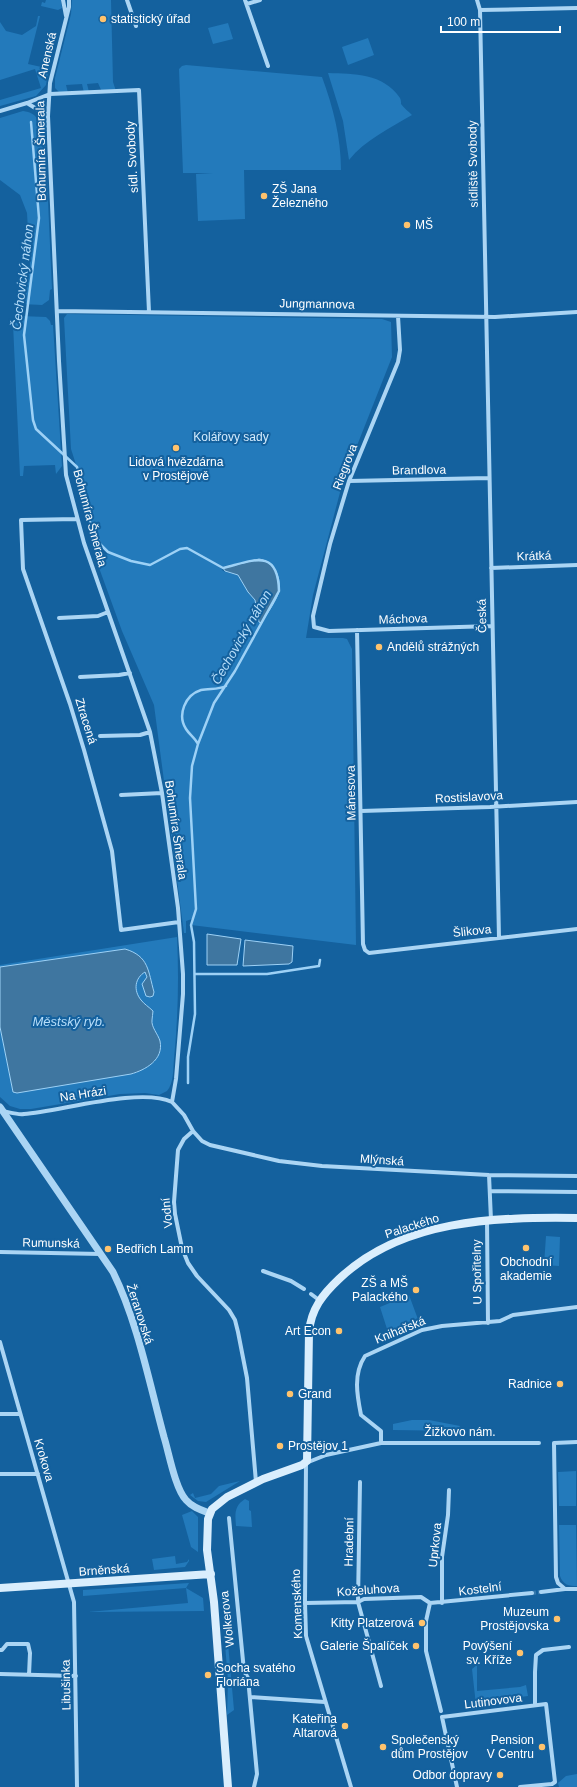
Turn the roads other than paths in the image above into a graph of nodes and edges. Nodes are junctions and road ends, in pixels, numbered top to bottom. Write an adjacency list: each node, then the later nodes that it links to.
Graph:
1 (63, 0): 9 (street, Anenská)
2 (69, 0): 9 (street, Anenská)
3 (127, 0): 10 (street)
4 (260, 0): 6 (street)
5 (477, 0): 8 (street, sídliště Svobody)
6 (246, 2): 11 (street)
7 (577, 8): 8 (street)
8 (480, 10): 20 (street, sídliště Svobody)
9 (66, 16): 12 (street, Anenská)
10 (136, 26)
11 (268, 66)
12 (50, 94): 13 (street, Anenská); 15 (street, Bohumíra Šmerala); 17 (street, sídl. Svobody)
13 (27, 103): 14 (street, Anenská); 15 (street)
14 (0, 111)
15 (48, 116): 16 (street, Bohumíra Šmerala)
16 (57, 311): 17 (street, Jungmannova); 23 (street, Bohumíra Šmerala)
17 (149, 312): 19 (street, Jungmannova)
18 (577, 312): 20 (street, Jungmannova)
19 (398, 316): 20 (street, Jungmannova); 22 (street, Riegrova)
20 (487, 317): 21 (street, Česká)
21 (489, 478): 22 (street, Brandlova); 25 (street, Česká)
22 (349, 481): 29 (street, Riegrova)
23 (77, 519): 26 (street, Bohumíra Šmerala); 40 (street, Ztracená)
24 (577, 564): 25 (street, Krátká)
25 (491, 568): 28 (street, Česká)
26 (108, 612): 27 (street); 31 (street, Bohumíra Šmerala)
27 (59, 618)
28 (492, 626): 30 (street, Máchova); 38 (street, Česká)
29 (314, 627): 30 (street, Máchova)
30 (358, 630): 39 (street, Mánesova)
31 (130, 673): 32 (street); 33 (street, Bohumíra Šmerala)
32 (80, 677)
33 (150, 732): 34 (street); 35 (street, Bohumíra Šmerala)
34 (100, 736)
35 (162, 793): 36 (street); 40 (street, Bohumíra Šmerala)
36 (121, 795)
37 (577, 802): 38 (street, Rostislavova)
38 (497, 807): 39 (street, Rostislavova); 42 (street, Česká)
39 (361, 811): 43 (street, Mánesova)
40 (179, 922): 44 (street, Bohumíra Šmerala)
41 (577, 929): 42 (street, Šlikova)
42 (499, 938): 43 (street, Šlikova)
43 (369, 953)
44 (172, 1102): 45 (street, Na Hrázi); 46 (street)
45 (1, 1110): 54 (street, Žeranovská)
46 (192, 1132): 47 (street, Mlýnská); 70 (street, Vodní)
47 (489, 1175): 48 (street, Mlýnská); 49 (street, U Spořitelny)
48 (577, 1176)
49 (490, 1191): 50 (street); 52 (street, U Spořitelny)
50 (577, 1192)
51 (577, 1218): 52 (main road, Palackého)
52 (489, 1220): 58 (main road, Palackého); 60 (street, U Spořitelny)
53 (0, 1252): 54 (street, Rumunská)
54 (101, 1254): 73 (street, Žeranovská)
55 (263, 1271): 56 (street)
56 (304, 1289)
57 (311, 1294): 58 (street)
58 (320, 1300): 67 (main road, Palackého)
59 (577, 1307): 60 (street, Knihařská)
60 (488, 1323): 65 (street, Knihařská)
61 (0, 1342): 63 (street, Krokova)
62 (0, 1414): 63 (street)
63 (20, 1414): 69 (street, Krokova)
64 (577, 1442): 78 (street)
65 (381, 1443): 66 (street, Žižkovo nám.); 67 (street, Žižkovo nám.)
66 (539, 1443)
67 (306, 1463): 70 (main road); 83 (street, Komenského)
68 (0, 1474): 69 (street)
69 (38, 1474): 76 (street, Krokova)
70 (256, 1482): 73 (main road)
71 (360, 1482): 82 (street, Hradební)
72 (449, 1490): 85 (street, Uprkova)
73 (209, 1513): 75 (main road, Wolkerova)
74 (229, 1518): 92 (street, Wolkerova)
75 (211, 1574): 76 (main road, Brněnská); 97 (main road, Wolkerova)
76 (69, 1584): 77 (main road, Brněnská); 90 (street, Libušinka)
77 (0, 1588)
78 (565, 1589): 79 (street); 80 (street)
79 (577, 1589)
80 (541, 1592)
81 (532, 1593): 85 (street, Kostelní)
82 (358, 1602): 83 (street, Koželuhova); 84 (street, Koželuhova); 91 (street, Hradební)
83 (305, 1603): 93 (street, Komenského)
84 (430, 1603): 85 (street, Kostelní); 95 (street)
85 (442, 1603)
86 (569, 1647): 94 (street)
87 (0, 1650): 89 (street)
88 (0, 1674): 89 (street)
89 (29, 1675): 90 (street)
90 (76, 1676): 96 (street, Libušinka)
91 (381, 1686)
92 (250, 1697): 93 (street); 98 (street, Wolkerova)
93 (325, 1702): 99 (street, Komenského)
94 (536, 1705): 100 (street, Lutinovova); 101 (street, Lutinovova)
95 (441, 1711)
96 (77, 1787)
97 (228, 1787)
98 (254, 1787)
99 (350, 1787)
100 (458, 1787)
101 (520, 1787)

